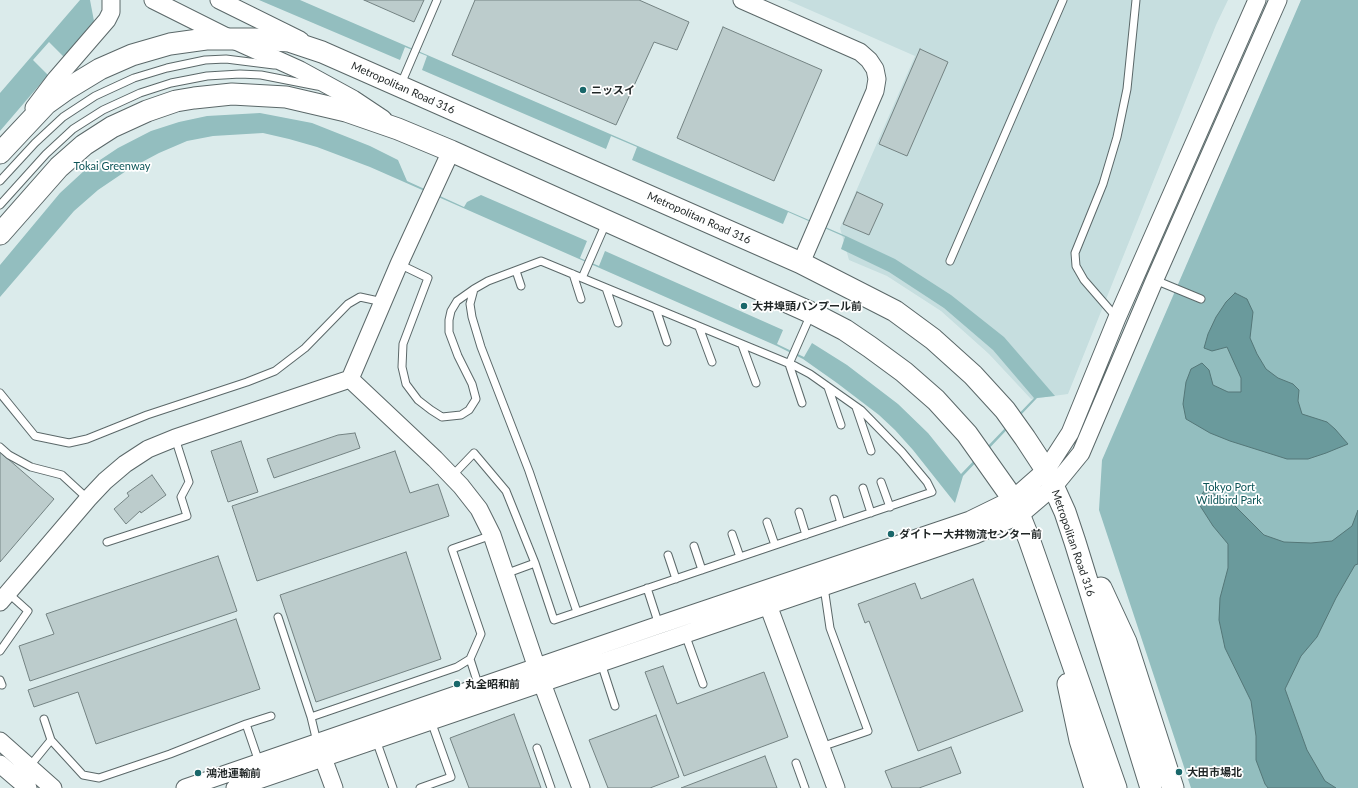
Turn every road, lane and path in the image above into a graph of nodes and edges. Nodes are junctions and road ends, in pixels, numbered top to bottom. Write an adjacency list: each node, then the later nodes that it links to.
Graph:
1 (111, 0): 17 (street)
2 (153, 0): 10 (street)
3 (220, 0): 11 (street)
4 (437, 0): 13 (lane)
5 (742, 0): 23 (street)
6 (1063, 0): 22 (lane)
7 (1136, 0): 37 (lane)
8 (1257, 0): 37 (street)
9 (1278, 0): 28 (street)
10 (229, 38): 11 (main road, Metropolitan Road 316); 12 (street); 17 (main road, Metropolitan Road 316)
11 (322, 52): 13 (main road, Metropolitan Road 316)
12 (300, 70): 14 (street); 18 (lane)
13 (400, 87): 23 (main road, Metropolitan Road 316)
14 (335, 90): 15 (street); 19 (lane)
15 (398, 129): 16 (main road); 21 (main road)
16 (451, 151): 20 (main road); 24 (street)
17 (0, 152)
18 (0, 181)
19 (0, 205)
20 (607, 221): 27 (lane); 36 (main road)
21 (0, 234)
22 (950, 261)
23 (801, 262): 55 (main road, Metropolitan Road 316)
24 (399, 264): 31 (lane); 34 (street)
25 (516, 271): 26 (lane); 29 (lane); 31 (lane)
26 (573, 274): 27 (lane); 33 (lane)
27 (582, 278): 30 (lane)
28 (1155, 279): 32 (lane); 55 (street)
29 (521, 286)
30 (606, 288): 35 (lane); 38 (lane)
31 (474, 289): 84 (lane)
32 (1201, 298)
33 (581, 299)
34 (383, 302): 44 (street); 47 (lane)
35 (656, 309): 39 (lane); 40 (lane)
36 (812, 313): 43 (lane); 61 (main road)
37 (1117, 318): 55 (street)
38 (618, 322)
39 (699, 327): 41 (lane); 42 (lane)
40 (667, 342)
41 (742, 345): 43 (lane); 45 (lane)
42 (712, 362)
43 (789, 364): 46 (lane); 48 (lane)
44 (350, 378): 51 (street); 54 (street)
45 (756, 383)
46 (828, 386): 49 (lane); 50 (lane)
47 (0, 394)
48 (802, 404)
49 (856, 407): 53 (lane); 60 (lane)
50 (841, 425)
51 (175, 438): 58 (street); 69 (lane)
52 (0, 447): 58 (lane)
53 (871, 451)
54 (452, 476): 67 (street); 75 (lane)
55 (1050, 478): 61 (street); 70 (main road, Metropolitan Road 316)
56 (882, 482): 60 (lane)
57 (863, 488): 63 (lane)
58 (88, 499): 81 (street)
59 (834, 499): 65 (lane)
60 (890, 507): 63 (lane)
61 (1016, 507): 79 (street); 82 (main road); 86 (street)
62 (799, 512): 68 (lane)
63 (872, 513): 65 (lane)
64 (767, 522): 71 (lane)
65 (841, 523): 68 (lane)
66 (732, 534): 74 (lane)
67 (492, 535): 77 (street); 89 (lane)
68 (806, 535): 71 (lane)
69 (107, 542)
70 (1075, 542): 110 (main road, Metropolitan Road 316); 124 (main road)
71 (775, 545): 74 (lane)
72 (694, 546): 76 (lane)
73 (668, 555): 78 (lane)
74 (740, 557): 76 (lane)
75 (535, 563): 77 (lane); 84 (lane)
76 (702, 570): 78 (lane)
77 (505, 574): 91 (street)
78 (676, 579): 80 (lane)
79 (824, 586): 83 (street); 103 (lane)
80 (647, 588): 84 (lane); 86 (lane)
81 (4, 598): 88 (lane)
82 (1050, 603): 122 (main road); 123 (main road)
83 (768, 605): 87 (street); 103 (street)
84 (577, 612)
85 (278, 616): 96 (lane)
86 (659, 625): 91 (street)
87 (685, 634): 90 (street); 92 (lane)
88 (0, 651)
89 (470, 659): 93 (lane); 96 (lane)
90 (601, 663): 91 (street); 94 (lane)
91 (540, 675): 93 (street); 98 (street); 119 (street)
92 (703, 684)
93 (479, 688): 105 (street)
94 (615, 706)
95 (271, 716): 99 (lane)
96 (311, 717): 105 (lane)
97 (44, 719): 100 (lane)
98 (431, 721): 101 (street); 117 (lane)
99 (246, 724): 100 (lane); 106 (lane)
100 (51, 740): 109 (lane)
101 (376, 740): 105 (street); 116 (lane)
102 (0, 741): 109 (street)
103 (821, 747): 121 (street)
104 (537, 748): 118 (lane)
105 (320, 750): 106 (street); 114 (street); 115 (street)
106 (259, 762): 113 (street)
107 (796, 763): 120 (lane)
108 (0, 764): 111 (street)
109 (29, 767): 112 (street)
110 (1149, 784)
111 (28, 788)
112 (53, 788)
113 (185, 788)
114 (235, 788)
115 (334, 788)
116 (393, 788)
117 (420, 788)
118 (552, 788)
119 (581, 788)
120 (805, 788)
121 (836, 788)
122 (1094, 788)
123 (1116, 788)
124 (1173, 788)

